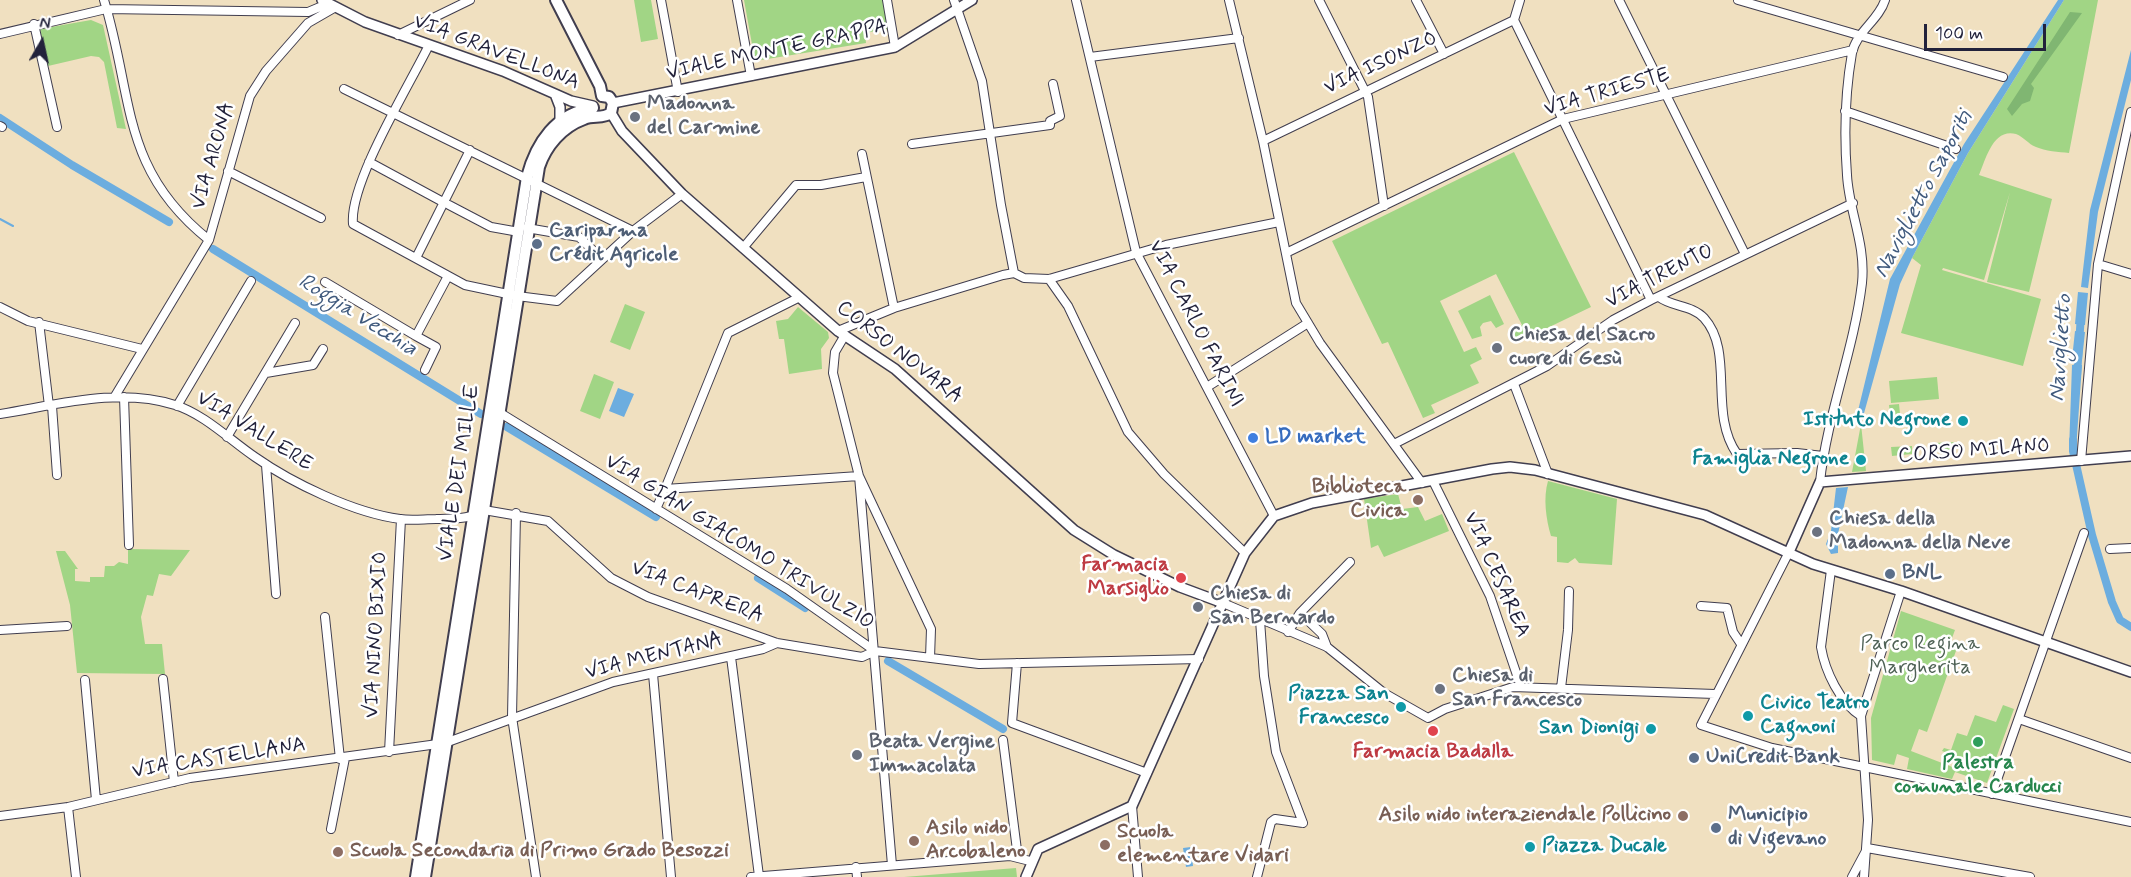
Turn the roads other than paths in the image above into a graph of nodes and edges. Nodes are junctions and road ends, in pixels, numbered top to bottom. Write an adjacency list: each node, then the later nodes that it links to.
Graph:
1 (104, 0): 18 (street)
2 (470, 0): 22 (street)
3 (556, 0): 38 (main road)
4 (661, 0): 35 (street)
5 (737, 0): 30 (street)
6 (887, 0): 26 (street)
7 (972, 0): 17 (street, VIALE MONTE GRAPPA)
8 (1076, 0): 29 (street, VIA CARLO FARINI)
9 (1319, 0): 34 (street)
10 (1416, 0): 28 (street)
11 (1520, 0): 19 (street)
12 (1619, 0): 36 (street)
13 (1738, 0): 23 (street)
14 (1885, 0): 23 (street)
15 (1231, 1): 24 (street)
16 (328, 4): 18 (street); 22 (street, VIA GRAVELLONA); 54 (street, VIA ARONA)
17 (956, 4): 26 (street, VIALE MONTE GRAPPA); 47 (street)
18 (106, 9): 20 (street); 65 (street)
19 (1514, 20): 28 (street, VIA ISONZO); 44 (street)
20 (34, 24): 21 (street); 46 (street)
21 (0, 34)
22 (398, 35): 25 (street, VIA GRAVELLONA)
23 (1861, 36): 27 (street); 31 (street)
24 (1239, 38): 29 (street); 48 (street)
25 (429, 45): 37 (street, VIA GRAVELLONA); 42 (street)
26 (895, 47): 30 (street, VIALE MONTE GRAPPA)
27 (1853, 50): 36 (street, VIA TRIESTE); 41 (street)
28 (1444, 54): 34 (street, VIA ISONZO)
29 (1090, 57): 67 (street, VIA CARLO FARINI)
30 (751, 76): 35 (street, VIALE MONTE GRAPPA)
31 (2003, 77)
32 (1053, 84): 47 (street)
33 (344, 89): 42 (street)
34 (1365, 90): 48 (street, VIA ISONZO); 60 (street)
35 (678, 92): 39 (street, VIALE MONTE GRAPPA)
36 (1665, 93): 44 (street, VIA TRIESTE); 69 (street)
37 (555, 94): 40 (street, VIA GRAVELLONA); 45 (street)
38 (602, 96): 39 (main road); 40 (main road)
39 (612, 108): 40 (main road); 57 (street, CORSO NOVARA)
40 (595, 110): 45 (main road, VIALE DEI MILLE); 56 (main road, VIALE DEI MILLE)
41 (1845, 111): 51 (street); 59 (street)
42 (395, 114): 50 (street); 53 (street)
43 (2131, 116): 72 (street)
44 (1563, 119): 60 (street, VIA TRIESTE); 81 (street)
45 (560, 122): 56 (main road, VIALE DEI MILLE)
46 (57, 127)
47 (992, 133): 49 (street); 73 (street)
48 (1263, 141): 62 (street)
49 (912, 144)
50 (471, 150): 56 (street); 58 (street)
51 (1956, 150)
52 (862, 154): 55 (street)
53 (369, 162): 58 (street); 70 (street)
54 (228, 171): 61 (street); 65 (street, VIA ARONA)
55 (866, 177): 66 (street); 83 (street)
56 (531, 179): 63 (main road, VIALE DEI MILLE); 64 (street)
57 (681, 194): 64 (street); 66 (street, CORSO NOVARA)
58 (446, 203): 63 (street); 70 (street)
59 (1853, 203): 69 (street, VIA TRENTO); 103 (street)
60 (1384, 206): 68 (street, VIA TRIESTE)
61 (321, 218)
62 (1280, 222): 67 (street); 68 (street)
63 (523, 230): 71 (street); 79 (main road, VIALE DEI MILLE)
64 (633, 231): 71 (street)
65 (209, 240): 89 (street, VIA ARONA)
66 (743, 248): 80 (street, CORSO NOVARA)
67 (1136, 252): 76 (street); 94 (street, VIA CARLO FARINI)
68 (1286, 253): 86 (street)
69 (1745, 254): 81 (street, VIA TRENTO)
70 (416, 258): 75 (street)
71 (602, 259): 79 (street)
72 (2098, 264): 74 (street); 105 (street)
73 (1014, 273): 76 (street); 83 (street)
74 (2131, 274)
75 (448, 276): 79 (street); 88 (street)
76 (1050, 279): 125 (street)
77 (251, 281): 98 (street)
78 (325, 282): 88 (street)
79 (513, 295): 100 (main road, VIALE DEI MILLE)
80 (798, 298): 87 (street, CORSO NOVARA); 113 (street)
81 (1655, 298): 93 (street, VIA TRENTO); 103 (street)
82 (0, 307): 84 (street)
83 (894, 308): 87 (street)
84 (39, 322): 89 (street); 97 (street)
85 (296, 323): 92 (street)
86 (1308, 323): 94 (street); 102 (street)
87 (841, 333): 109 (street); 131 (street, CORSO NOVARA)
88 (416, 336): 91 (street)
89 (142, 349): 95 (street, VIA ARONA)
90 (323, 349): 92 (street)
91 (425, 370)
92 (266, 373): 101 (street)
93 (1514, 384): 102 (street, VIA TRENTO); 107 (street)
94 (1207, 387): 117 (street, VIA CARLO FARINI)
95 (115, 396): 96 (street, VIA VALLERE); 97 (street, VIA VALLERE)
96 (124, 397): 98 (street, VIA VALLERE); 121 (street)
97 (50, 406): 99 (street, VIA VALLERE); 108 (street)
98 (177, 406): 101 (street, VIA VALLERE)
99 (0, 414)
100 (494, 416): 114 (street, VIA GIAN GIACOMO TRIVULZIO); 115 (main road, VIALE DEI MILLE); 118 (main road, VIALE DEI MILLE)
101 (227, 437): 106 (street, VIA VALLERE)
102 (1394, 444): 111 (street)
103 (1823, 456): 112 (street)
104 (2131, 456): 105 (street, CORSO MILANO)
105 (2080, 461): 112 (street, CORSO MILANO)
106 (266, 465): 119 (street, VIA VALLERE); 130 (street)
107 (1548, 474): 110 (street); 124 (street)
108 (57, 475)
109 (859, 476): 113 (street); 143 (street); 145 (street)
110 (1433, 480): 111 (street); 152 (street, VIA CESAREA)
111 (1422, 483): 117 (street)
112 (1821, 483): 124 (street)
113 (665, 489): 114 (street)
114 (656, 509): 143 (street, VIA GIAN GIACOMO TRIVULZIO)
115 (484, 510): 116 (street, VIA CAPRERA); 118 (street); 159 (main road, VIALE DEI MILLE)
116 (516, 513): 140 (street, VIA CAPRERA); 156 (street)
117 (1274, 516): 125 (street)
118 (473, 517): 119 (street, VIA VALLERE); 159 (main road, VIALE DEI MILLE)
119 (401, 519): 160 (street, VIA NINO BIXIO)
120 (2085, 533): 139 (street)
121 (129, 545)
122 (2131, 548): 123 (street)
123 (2110, 549)
124 (1789, 552): 127 (street); 141 (street)
125 (1245, 553): 131 (street)
126 (1350, 562): 133 (street)
127 (1831, 570): 129 (street); 155 (street)
128 (1569, 591): 153 (street)
129 (1901, 591): 139 (street); 155 (street)
130 (276, 594)
131 (1223, 603): 135 (street); 146 (street)
132 (1701, 606): 141 (street)
133 (1300, 613): 138 (street); 142 (street)
134 (325, 617): 161 (street)
135 (1260, 620): 138 (street); 188 (street)
136 (67, 626): 137 (street)
137 (0, 630)
138 (1288, 632): 142 (street)
139 (2047, 642): 148 (street); 157 (street)
140 (777, 643): 143 (street, VIA MENTANA); 144 (street, VIA MENTANA)
141 (1741, 644): 154 (street)
142 (1327, 647): 152 (street)
143 (875, 651): 145 (street, VIA GIAN GIACOMO TRIVULZIO); 176 (street)
144 (731, 657): 149 (street, VIA MENTANA); 178 (street)
145 (930, 658): 147 (street, VIA GIAN GIACOMO TRIVULZIO)
146 (1199, 659): 147 (street, VIA GIAN GIACOMO TRIVULZIO); 164 (street)
147 (1017, 663): 164 (street)
148 (2131, 672)
149 (653, 674): 156 (street, VIA MENTANA); 183 (street)
150 (164, 679): 165 (street)
151 (85, 680): 167 (street)
152 (1521, 687): 153 (street)
153 (1561, 688): 154 (street)
154 (1715, 694): 163 (street)
155 (1861, 716): 163 (street)
156 (512, 717): 159 (street, VIA MENTANA); 182 (street)
157 (2019, 719): 162 (street); 166 (street)
158 (1003, 740): 174 (street)
159 (441, 744): 160 (street, VIA CASTELLANA); 180 (main road, VIALE DEI MILLE); 181 (main road, VIALE DEI MILLE)
160 (389, 752): 161 (street, VIA CASTELLANA)
161 (342, 758): 165 (street, VIA CASTELLANA); 172 (street)
162 (2131, 758)
163 (1865, 766): 166 (street); 173 (street)
164 (1147, 773): 168 (street)
165 (174, 782): 167 (street, VIA CASTELLANA)
166 (1992, 794): 171 (street)
167 (96, 800): 169 (street, VIA CASTELLANA)
168 (1132, 806): 175 (street); 187 (street)
169 (68, 807): 170 (street, VIA CASTELLANA); 179 (street)
170 (0, 816)
171 (2131, 822)
172 (331, 829)
173 (1867, 848): 189 (street); 190 (street); 191 (street)
174 (1018, 858): 175 (street); 176 (street)
175 (1030, 861): 186 (street)
176 (892, 865): 177 (street)
177 (856, 867): 178 (street); 185 (street)
178 (759, 876): 184 (street)
179 (76, 877)
180 (416, 877)
181 (424, 877)
182 (536, 877)
183 (671, 877)
184 (751, 877)
185 (857, 877)
186 (1026, 877)
187 (1138, 877)
188 (1257, 877)
189 (1852, 877)
190 (1864, 877)
191 (2030, 877)

